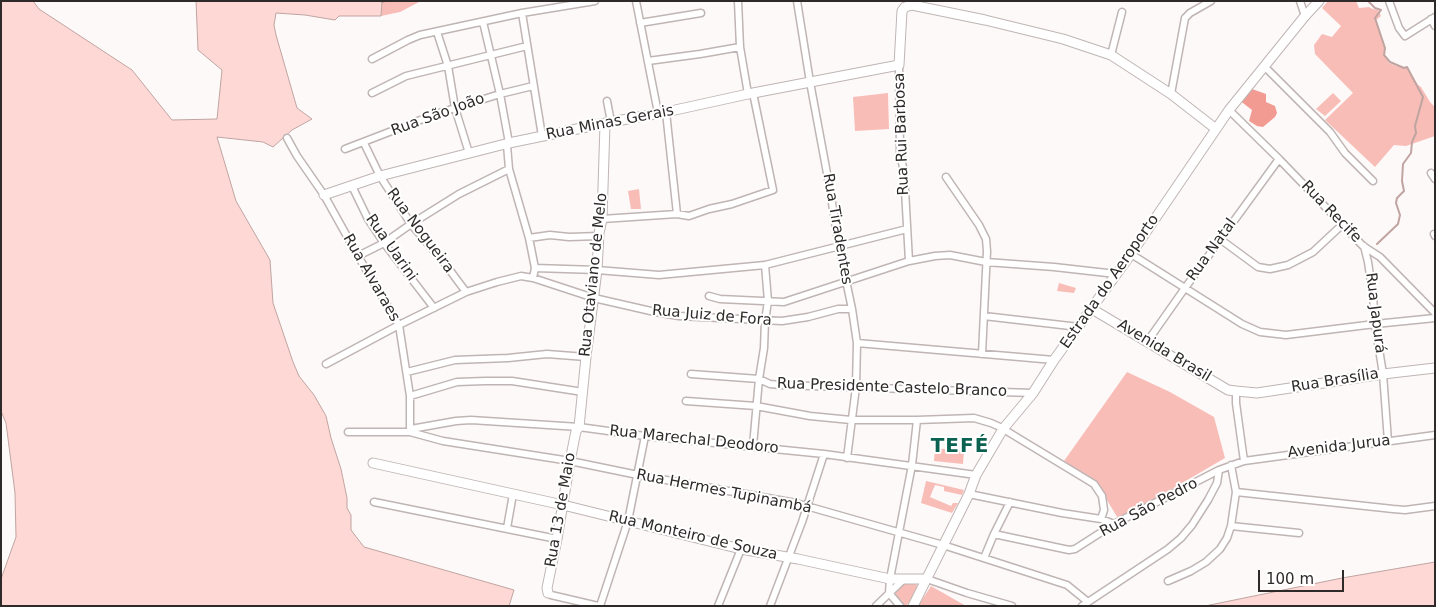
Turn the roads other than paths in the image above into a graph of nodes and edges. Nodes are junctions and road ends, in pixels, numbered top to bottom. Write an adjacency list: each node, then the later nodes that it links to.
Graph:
1 (595, 1): 10 (street)
2 (636, 1): 15 (street)
3 (738, 1): 19 (street)
4 (797, 1): 27 (street, Rua Tiradentes)
5 (1211, 1): 32 (street)
6 (1300, 1): 12 (street)
7 (1318, 1): 12 (street, Estrada do Aeroporto)
8 (1388, 1): 13 (street)
9 (1122, 12): 21 (street)
10 (522, 13): 14 (street); 18 (street)
11 (701, 13): 15 (street)
12 (1305, 16): 26 (street, Estrada do Aeroporto)
13 (1433, 18): 16 (street)
14 (483, 22): 17 (street); 20 (street)
15 (640, 23): 23 (street)
16 (1435, 26)
17 (437, 32): 22 (street); 25 (street)
18 (527, 46): 20 (street); 28 (street)
19 (740, 46): 23 (street); 30 (street)
20 (490, 54): 25 (street); 31 (street)
21 (1111, 55): 24 (street, Rua Rui Barbosa); 32 (street)
22 (372, 59)
23 (648, 61): 36 (street)
24 (899, 65): 27 (street, Rua Minas Gerais); 56 (street, Rua Rui Barbosa)
25 (448, 66): 29 (street); 34 (street)
26 (1265, 67): 35 (street, Estrada do Aeroporto); 49 (street)
27 (810, 82): 30 (street, Rua Minas Gerais); 62 (street, Rua Tiradentes)
28 (533, 86): 31 (street, Rua São João); 39 (street)
29 (372, 93)
30 (750, 93): 36 (street, Rua Minas Gerais); 52 (street)
31 (500, 94): 34 (street, Rua São João); 42 (street)
32 (1171, 94): 38 (street)
33 (607, 101): 37 (street)
34 (455, 108): 41 (street, Rua São João); 44 (street)
35 (1229, 110): 38 (street, Estrada do Aeroporto); 45 (street, Rua Recife)
36 (662, 112): 37 (street, Rua Minas Gerais); 52 (street)
37 (608, 123): 39 (street, Rua Minas Gerais); 53 (street, Rua Otaviano de Melo)
38 (1216, 129): 63 (street, Estrada do Aeroporto)
39 (542, 136): 42 (street, Rua Minas Gerais)
40 (287, 138): 51 (street, Rua Alvaraes)
41 (364, 143): 43 (street, Rua São João); 47 (street, Rua Nogueira)
42 (508, 144): 44 (street, Rua Minas Gerais); 46 (street)
43 (345, 149)
44 (469, 153): 47 (street, Rua Minas Gerais)
45 (1279, 159): 55 (street, Rua Recife); 59 (street, Rua Natal)
46 (509, 170): 54 (street); 58 (street)
47 (380, 176): 50 (street, Rua Minas Gerais); 54 (street, Rua Nogueira)
48 (946, 177): 66 (street)
49 (1373, 181)
50 (352, 186): 51 (street, Rua Minas Gerais); 60 (street, Rua Uarini)
51 (324, 195): 64 (street, Rua Alvaraes)
52 (677, 214): 53 (street)
53 (602, 219): 57 (street, Rua Otaviano de Melo)
54 (411, 224): 60 (street); 74 (street, Rua Nogueira)
55 (1343, 224): 59 (street); 61 (street, Rua Recife)
56 (907, 229): 62 (street); 65 (street, Rua Rui Barbosa)
57 (599, 236): 58 (street); 69 (street, Rua Otaviano de Melo)
58 (529, 238): 68 (street)
59 (1220, 239): 73 (street, Rua Natal)
60 (384, 243): 64 (street); 78 (street, Rua Uarini)
61 (1363, 246): 81 (street, Rua Recife); 85 (street, Rua Japurá)
62 (839, 247): 67 (street); 72 (street, Rua Tiradentes)
63 (1131, 254): 70 (street, Estrada do Aeroporto); 73 (street)
64 (358, 256): 86 (street, Rua Alvaraes)
65 (909, 261): 66 (street); 72 (street)
66 (986, 262): 70 (street); 82 (street)
67 (765, 265): 69 (street); 77 (street)
68 (535, 268): 69 (street); 71 (street)
69 (597, 270): 76 (street, Rua Otaviano de Melo)
70 (1116, 274): 79 (street, Estrada do Aeroporto)
71 (532, 278): 74 (street, Rua Juiz de Fora); 76 (street, Rua Juiz de Fora)
72 (846, 281): 77 (street); 80 (street, Rua Tiradentes)
73 (1185, 288): 85 (street); 88 (street, Rua Natal)
74 (466, 292): 78 (street, Rua Juiz de Fora)
75 (708, 296): 77 (street)
76 (594, 298): 84 (street, Rua Juiz de Fora); 91 (street, Rua Otaviano de Melo)
77 (768, 301): 84 (street)
78 (434, 308): 86 (street, Rua Juiz de Fora)
79 (1092, 308): 87 (street, Estrada do Aeroporto); 88 (street, Avenida Brasil)
80 (852, 309): 84 (street, Rua Juiz de Fora); 89 (street, Rua Tiradentes)
81 (1435, 313)
82 (984, 316): 87 (street); 90 (street)
83 (1435, 318): 85 (street)
84 (765, 321): 98 (street)
85 (1375, 324): 97 (street, Rua Japurá)
86 (399, 325): 93 (street, Rua Juiz de Fora); 95 (street, Rua Alvaraes)
87 (1079, 327): 92 (street, Estrada do Aeroporto)
88 (1147, 342): 101 (street, Avenida Brasil)
89 (856, 343): 90 (street); 99 (street, Rua Tiradentes)
90 (982, 354): 92 (street)
91 (586, 357): 95 (street); 100 (street, Rua Otaviano de Melo)
92 (1054, 360): 102 (street, Estrada do Aeroporto)
93 (326, 364)
94 (1435, 368): 97 (street, Rua Brasília)
95 (407, 372): 103 (street, Rua Alvaraes)
96 (691, 374): 98 (street, Rua Presidente Castelo Branco)
97 (1383, 374): 101 (street, Rua Brasília); 114 (street, Rua Japurá)
98 (759, 380): 99 (street, Rua Presidente Castelo Branco); 105 (street)
99 (856, 387): 102 (street, Rua Presidente Castelo Branco); 106 (street, Rua Tiradentes)
100 (583, 392): 103 (street); 108 (street, Rua Otaviano de Melo)
101 (1236, 392): 119 (street)
102 (1033, 393): 109 (street, Estrada do Aeroporto)
103 (410, 396): 110 (street, Rua Alvaraes)
104 (686, 401): 105 (street)
105 (756, 406): 106 (street); 115 (street)
106 (852, 420): 107 (street); 117 (street, Rua Tiradentes)
107 (917, 420): 109 (street); 121 (street)
108 (579, 427): 110 (street, Rua Marechal Deodoro); 113 (street, Rua Marechal Deodoro); 118 (street, Rua 13 de Maio)
109 (1003, 429): 125 (street, Estrada do Aeroporto); 134 (street)
110 (411, 430): 111 (street, Rua Hermes Tupinambá); 118 (street, Rua Hermes Tupinambá)
111 (348, 432)
112 (1435, 435): 114 (street, Avenida Jurua)
113 (645, 436): 115 (street, Rua Marechal Deodoro); 124 (street)
114 (1388, 441): 119 (street, Avenida Jurua)
115 (753, 446): 116 (street, Rua Marechal Deodoro)
116 (824, 454): 117 (street, Rua Marechal Deodoro); 133 (street)
117 (847, 458): 121 (street, Rua Marechal Deodoro)
118 (570, 461): 124 (street, Rua Hermes Tupinambá); 131 (street, Rua 13 de Maio)
119 (1244, 461): 122 (street, Rua São Pedro)
120 (373, 463): 127 (street, Rua Monteiro de Souza)
121 (912, 465): 125 (street, Rua Marechal Deodoro); 139 (street)
122 (1231, 465): 123 (street, Rua São Pedro); 126 (street)
123 (1219, 470): 136 (street, Rua São Pedro); 153 (street)
124 (638, 475): 133 (street, Rua Hermes Tupinambá); 135 (street)
125 (976, 475): 128 (street, Estrada do Aeroporto)
126 (1236, 492): 132 (street); 137 (street)
127 (513, 494): 131 (street, Rua Monteiro de Souza); 138 (street)
128 (969, 494): 130 (street); 143 (street, Estrada do Aeroporto)
129 (374, 502): 138 (street)
130 (1010, 502): 134 (street); 141 (street)
131 (563, 504): 135 (street, Rua Monteiro de Souza); 142 (street, Rua 13 de Maio)
132 (1435, 506)
133 (807, 507): 139 (street, Rua Hermes Tupinambá); 145 (street)
134 (1101, 519): 136 (street)
135 (628, 522): 144 (street, Rua Monteiro de Souza); 154 (street)
136 (1114, 524): 141 (street, Rua São Pedro)
137 (1231, 526): 140 (street); 150 (street)
138 (507, 528): 142 (street)
139 (899, 532): 143 (street, Rua Hermes Tupinambá); 147 (street)
140 (1299, 533)
141 (994, 534): 146 (street)
142 (558, 539): 151 (street, Rua 13 de Maio)
143 (943, 545): 146 (street, Rua Hermes Tupinambá); 148 (street, Estrada do Aeroporto)
144 (741, 550): 145 (street, Rua Monteiro de Souza); 155 (street)
145 (788, 557): 147 (street, Rua Monteiro de Souza); 156 (street)
146 (984, 558): 153 (street, Rua Hermes Tupinambá)
147 (890, 579): 149 (street, Rua Monteiro de Souza); 152 (street)
148 (927, 579): 149 (street, Rua Monteiro de Souza); 159 (street, Estrada do Aeroporto); 160 (street, Rua Monteiro de Souza)
149 (903, 580): 152 (street)
150 (1168, 581)
151 (548, 593): 154 (street)
152 (889, 593): 157 (street); 158 (street)
153 (1085, 604)
154 (599, 606)
155 (718, 606)
156 (770, 606)
157 (876, 606)
158 (900, 606)
159 (913, 606)
160 (1012, 606)

